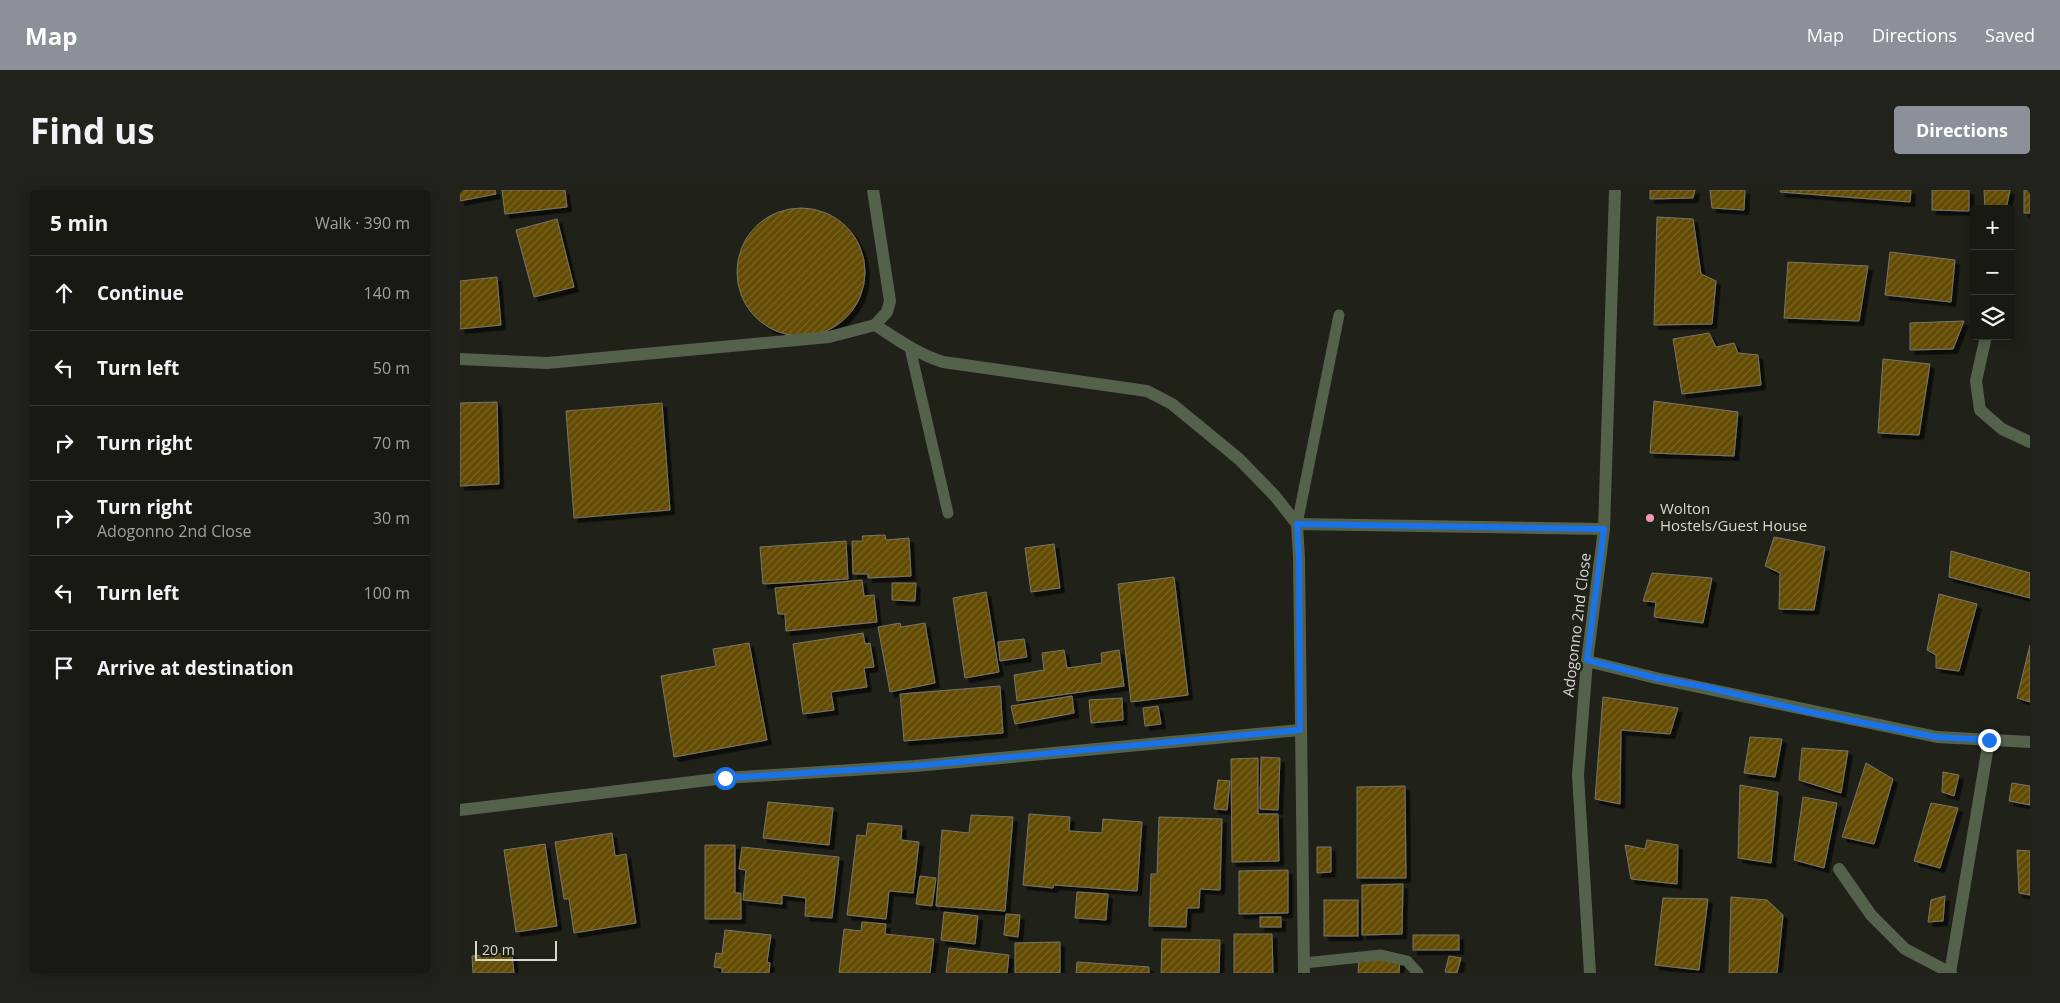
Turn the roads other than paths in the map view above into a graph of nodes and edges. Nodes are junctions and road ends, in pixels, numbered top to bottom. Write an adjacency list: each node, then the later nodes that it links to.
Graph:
1 (873, 190): 4 (street)
2 (1615, 190): 11 (street, Adogonno 2nd Close)
3 (1339, 316): 10 (lane)
4 (875, 325): 6 (street); 7 (street)
5 (1985, 340): 8 (street)
6 (910, 348): 9 (lane); 10 (street)
7 (460, 359)
8 (2030, 442)
9 (948, 513)
10 (1297, 524): 11 (street); 13 (street)
11 (1604, 529): 12 (street, Adogonno 2nd Close)
12 (1587, 660): 14 (street); 20 (street, Adogonno 2nd Close)
13 (1300, 730): 16 (street); 18 (street)
14 (1989, 740): 15 (street); 21 (street)
15 (2030, 742)
16 (460, 810)
17 (1839, 869): 21 (street)
18 (1304, 968): 19 (lane)
19 (1418, 973)
20 (1590, 973)
21 (1950, 973)

